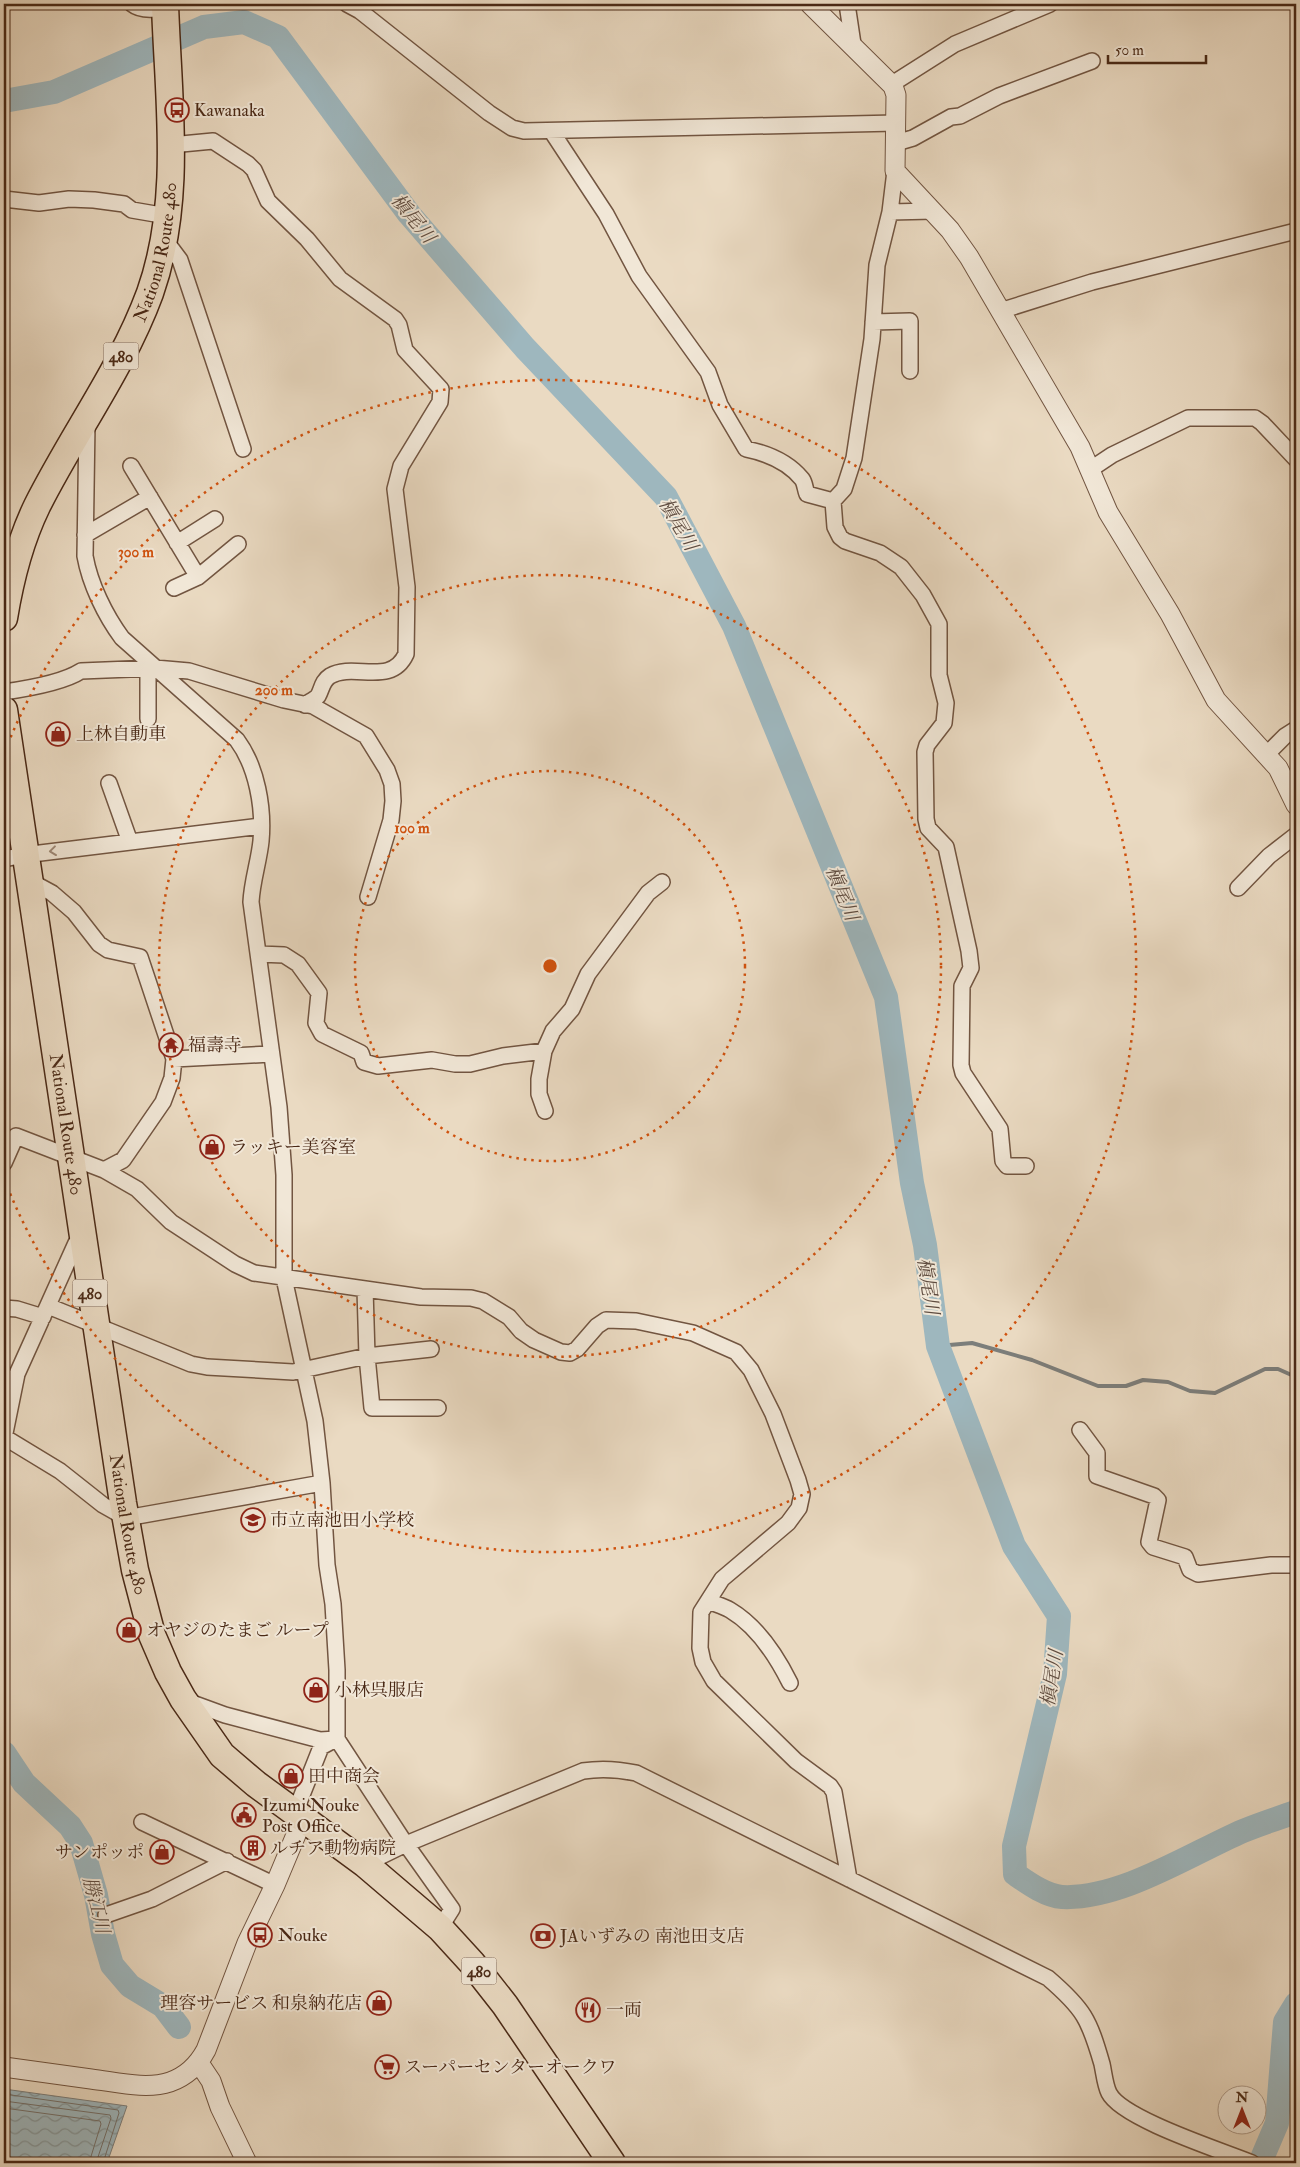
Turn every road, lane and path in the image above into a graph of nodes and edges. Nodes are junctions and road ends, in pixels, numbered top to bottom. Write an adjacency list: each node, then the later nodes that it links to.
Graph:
1 (132, 4): 6 (street)
2 (347, 4): 11 (street)
3 (810, 4): 7 (street)
4 (847, 4): 7 (street)
5 (1050, 4): 9 (street)
6 (167, 9): 13 (highway, National Route 480 / 480)
7 (853, 44): 9 (street)
8 (1092, 61): 12 (street)
9 (892, 84): 10 (street)
10 (896, 122): 11 (street); 12 (street)
11 (552, 132): 30 (street)
12 (896, 143): 14 (street)
13 (171, 145): 18 (highway, National Route 480 / 480); 40 (street)
14 (895, 171): 16 (street); 17 (street)
15 (4, 199): 18 (street)
16 (933, 211): 17 (street); 21 (street)
17 (890, 212): 22 (street)
18 (167, 216): 20 (highway, National Route 480 / 480)
19 (1296, 231): 21 (street)
20 (163, 244): 24 (highway, National Route 480 / 480); 25 (street)
21 (1000, 310): 28 (street)
22 (873, 322): 23 (street); 30 (street)
23 (910, 371)
24 (86, 416): 32 (street); 37 (highway, National Route 480 / 480)
25 (243, 450)
26 (1296, 460): 28 (street)
27 (131, 466): 29 (street)
28 (1091, 469): 44 (street)
29 (150, 497): 32 (street); 33 (street)
30 (833, 501): 62 (street)
31 (216, 519): 33 (street)
32 (85, 535): 38 (street)
33 (177, 542): 35 (street)
34 (238, 544): 35 (street)
35 (198, 576): 36 (street)
36 (174, 588)
37 (4, 618)
38 (152, 668): 39 (street); 40 (street); 42 (street); 47 (street)
39 (4, 692)
40 (305, 705): 54 (street)
41 (4, 710): 50 (highway, National Route 480 / 480)
42 (148, 719)
43 (1296, 729): 44 (street)
44 (1266, 754): 46 (street)
45 (109, 783): 49 (street)
46 (1296, 805)
47 (261, 826): 49 (street); 55 (street)
48 (1296, 835): 53 (street)
49 (130, 842): 50 (street, one-way to 50)
50 (14, 857): 51 (highway, National Route 480 / 480)
51 (28, 880): 58 (street); 60 (highway, National Route 480 / 480)
52 (662, 882): 56 (street)
53 (1238, 888)
54 (368, 897)
55 (259, 954): 56 (street); 57 (street)
56 (544, 1050): 59 (street)
57 (271, 1054): 58 (street); 65 (street)
58 (174, 1059): 63 (street)
59 (545, 1111)
60 (70, 1156): 61 (street); 63 (street); 64 (highway, National Route 480 / 480)
61 (4, 1163)
62 (1026, 1166)
63 (104, 1170): 65 (street)
64 (82, 1241): 68 (street); 69 (highway, National Route 480 / 480)
65 (284, 1278): 66 (street); 72 (street)
66 (365, 1289): 71 (street); 79 (street)
67 (4, 1308): 68 (street)
68 (45, 1311): 69 (street); 75 (street)
69 (96, 1327): 72 (street); 77 (highway, National Route 480 / 480)
70 (431, 1349): 71 (street)
71 (367, 1356): 72 (street); 73 (street)
72 (305, 1370): 76 (street)
73 (438, 1408)
74 (1080, 1430): 78 (street)
75 (4, 1437): 77 (street)
76 (322, 1483): 77 (street); 82 (street)
77 (126, 1518): 81 (highway, National Route 480 / 480)
78 (1296, 1565)
79 (708, 1601): 80 (street); 88 (street)
80 (790, 1683)
81 (183, 1700): 82 (street); 83 (highway, National Route 480 / 480)
82 (337, 1739): 83 (street); 85 (street)
83 (303, 1818): 87 (highway, National Route 480 / 480); 89 (street)
84 (142, 1822): 86 (street)
85 (406, 1844): 87 (street); 88 (street); 91 (street)
86 (227, 1861): 89 (street); 90 (street)
87 (365, 1864): 91 (highway, National Route 480 / 480)
88 (849, 1879): 96 (street)
89 (274, 1885): 92 (street)
90 (106, 1914)
91 (440, 1928): 95 (highway, National Route 480 / 480)
92 (199, 2063): 93 (street); 94 (street)
93 (4, 2067)
94 (247, 2163)
95 (612, 2163)
96 (1252, 2163)

